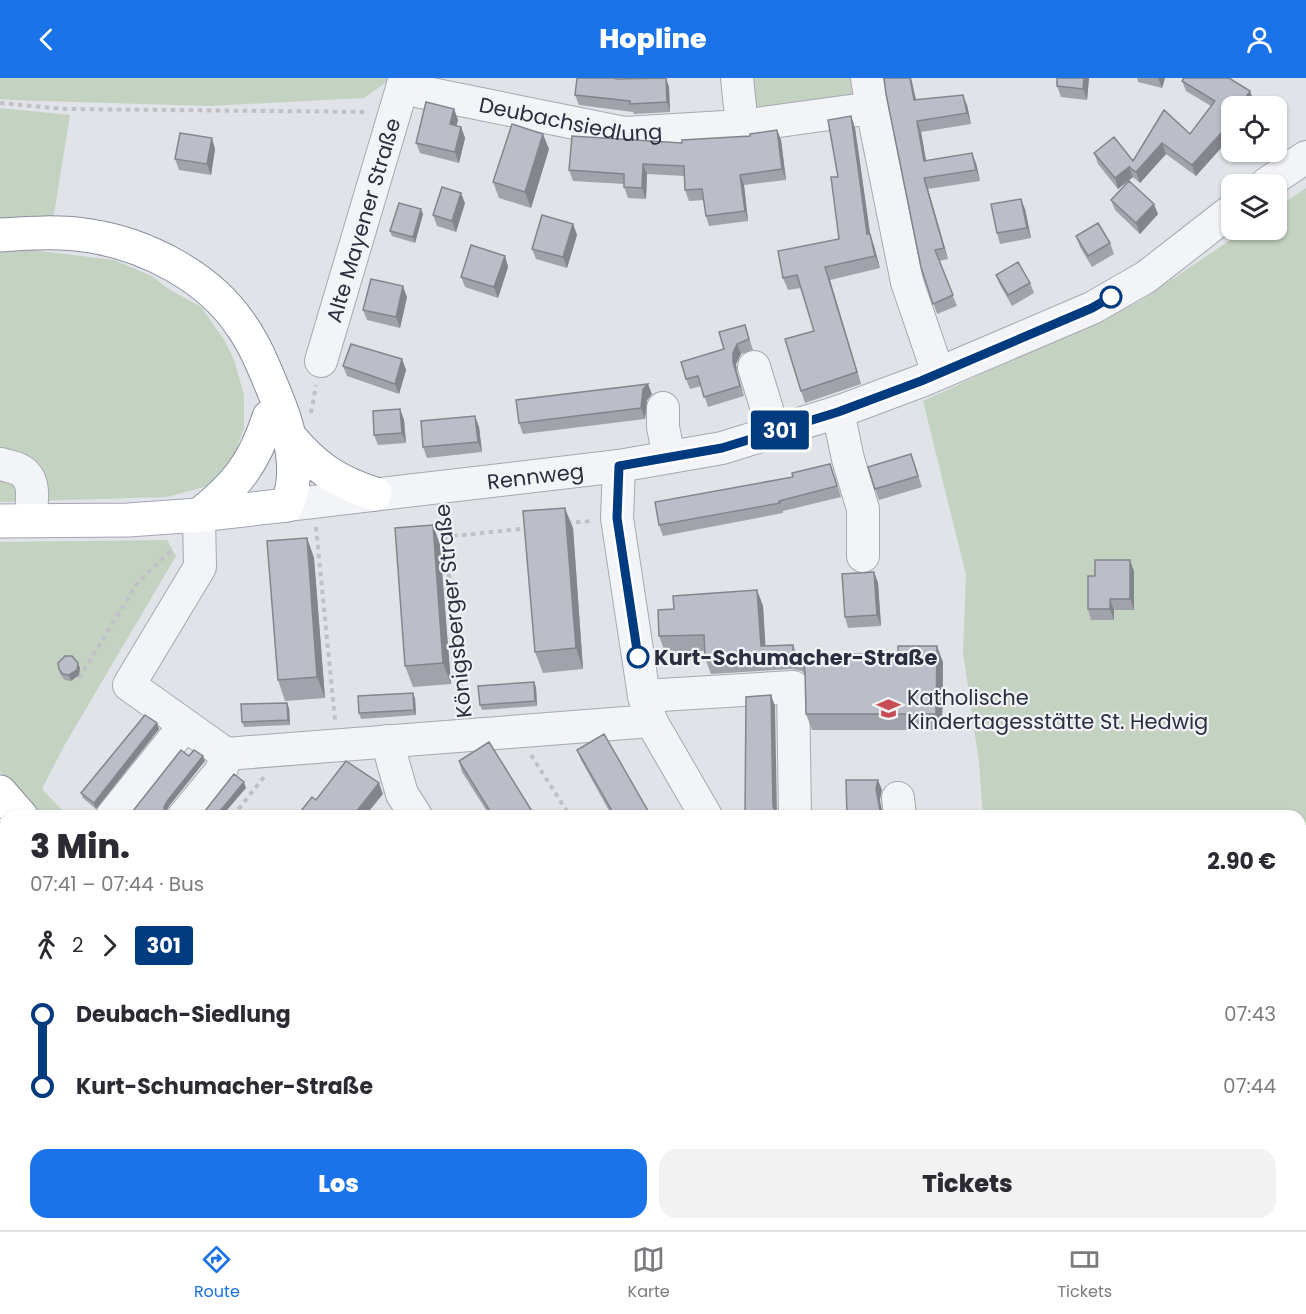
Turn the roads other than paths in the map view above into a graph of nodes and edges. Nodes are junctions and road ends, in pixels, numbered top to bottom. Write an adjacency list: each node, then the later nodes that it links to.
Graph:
1 (737, 78): 4 (street)
2 (401, 93): 4 (street, Deubachsiedlung); 9 (street, Alte Mayener Straße)
3 (869, 93): 4 (street, Deubachsiedlung); 11 (street, Deubachsiedlung)
4 (742, 126)
5 (1306, 157): 6 (street)
6 (1281, 174)
7 (1221, 218): 11 (street, Rennweg)
8 (0, 235): 14 (main road)
9 (321, 361)
10 (754, 367): 15 (street)
11 (938, 373): 13 (street, Rennweg)
12 (663, 408): 16 (street)
13 (838, 412): 15 (street, Rennweg); 23 (street)
14 (289, 425): 19 (main road); 20 (main road); 22 (main road)
15 (774, 432): 16 (street, Rennweg)
16 (669, 457): 18 (street, Rennweg)
17 (1, 464): 21 (street)
18 (619, 466): 19 (street, Rennweg); 24 (street)
19 (375, 494): 20 (street, Rennweg)
20 (287, 504): 22 (main road, Rennweg)
21 (15, 521): 22 (main road, Rennweg)
22 (200, 541): 25 (street)
23 (864, 556)
24 (647, 709): 26 (street, Königsberger Straße); 33 (street); 34 (street)
25 (185, 725): 27 (street); 30 (street)
26 (387, 741): 27 (street, Königsberger Straße); 32 (street)
27 (226, 754): 31 (street)
28 (0, 792): 29 (main road)
29 (16, 810)
30 (117, 810)
31 (189, 810)
32 (412, 810)
33 (703, 810)
34 (795, 810)

